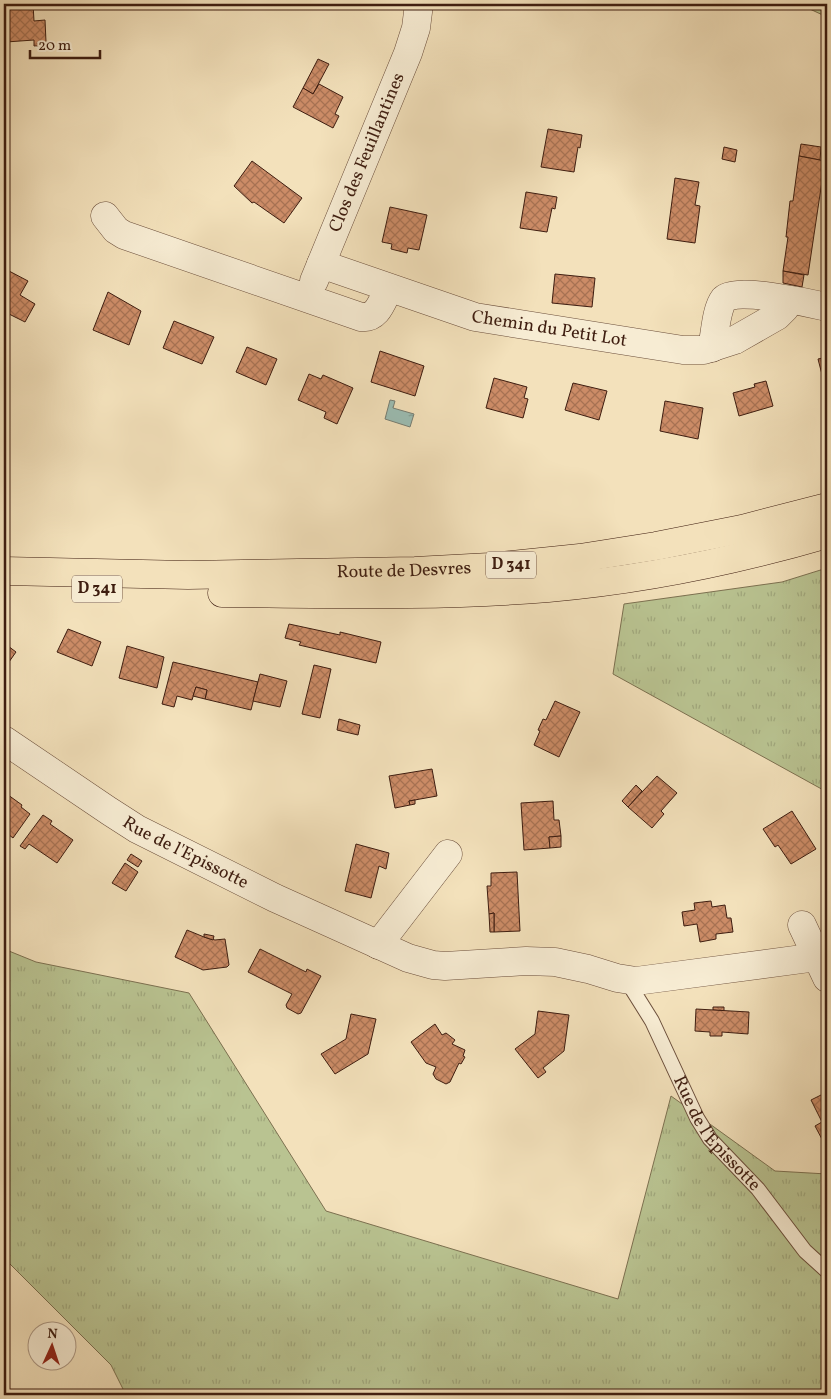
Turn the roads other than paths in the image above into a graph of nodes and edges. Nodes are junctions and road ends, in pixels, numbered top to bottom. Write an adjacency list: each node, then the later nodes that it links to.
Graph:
1 (419, 4): 3 (street, Clos des Feuillantines)
2 (105, 216): 5 (street)
3 (321, 264): 4 (street, Chemin du Petit Lot); 5 (street, Clos des Feuillantines)
4 (389, 288): 5 (street); 8 (street, Chemin du Petit Lot)
5 (306, 298)
6 (789, 300): 7 (street); 8 (street, Chemin du Petit Lot); 8 (street)
7 (827, 307)
8 (712, 348)
9 (827, 506): 11 (main road, Route de Desvres / D 341)
10 (827, 534): 13 (main road, Route de Desvres / D 341)
11 (648, 548): 12 (main road, Route de Desvres / D 341); 13 (main road)
12 (4, 571)
13 (648, 574): 14 (main road, Route de Desvres / D 341)
14 (4, 588)
15 (4, 740): 18 (street, Rue de l'Epissotte)
16 (448, 854): 18 (street)
17 (802, 925): 19 (street, Rue de l'Epissotte)
18 (378, 946): 20 (street, Rue de l'Epissotte)
19 (822, 968): 20 (street, Rue de l'Epissotte)
20 (627, 980): 21 (lane, Rue de l'Epissotte)
21 (827, 1271)

